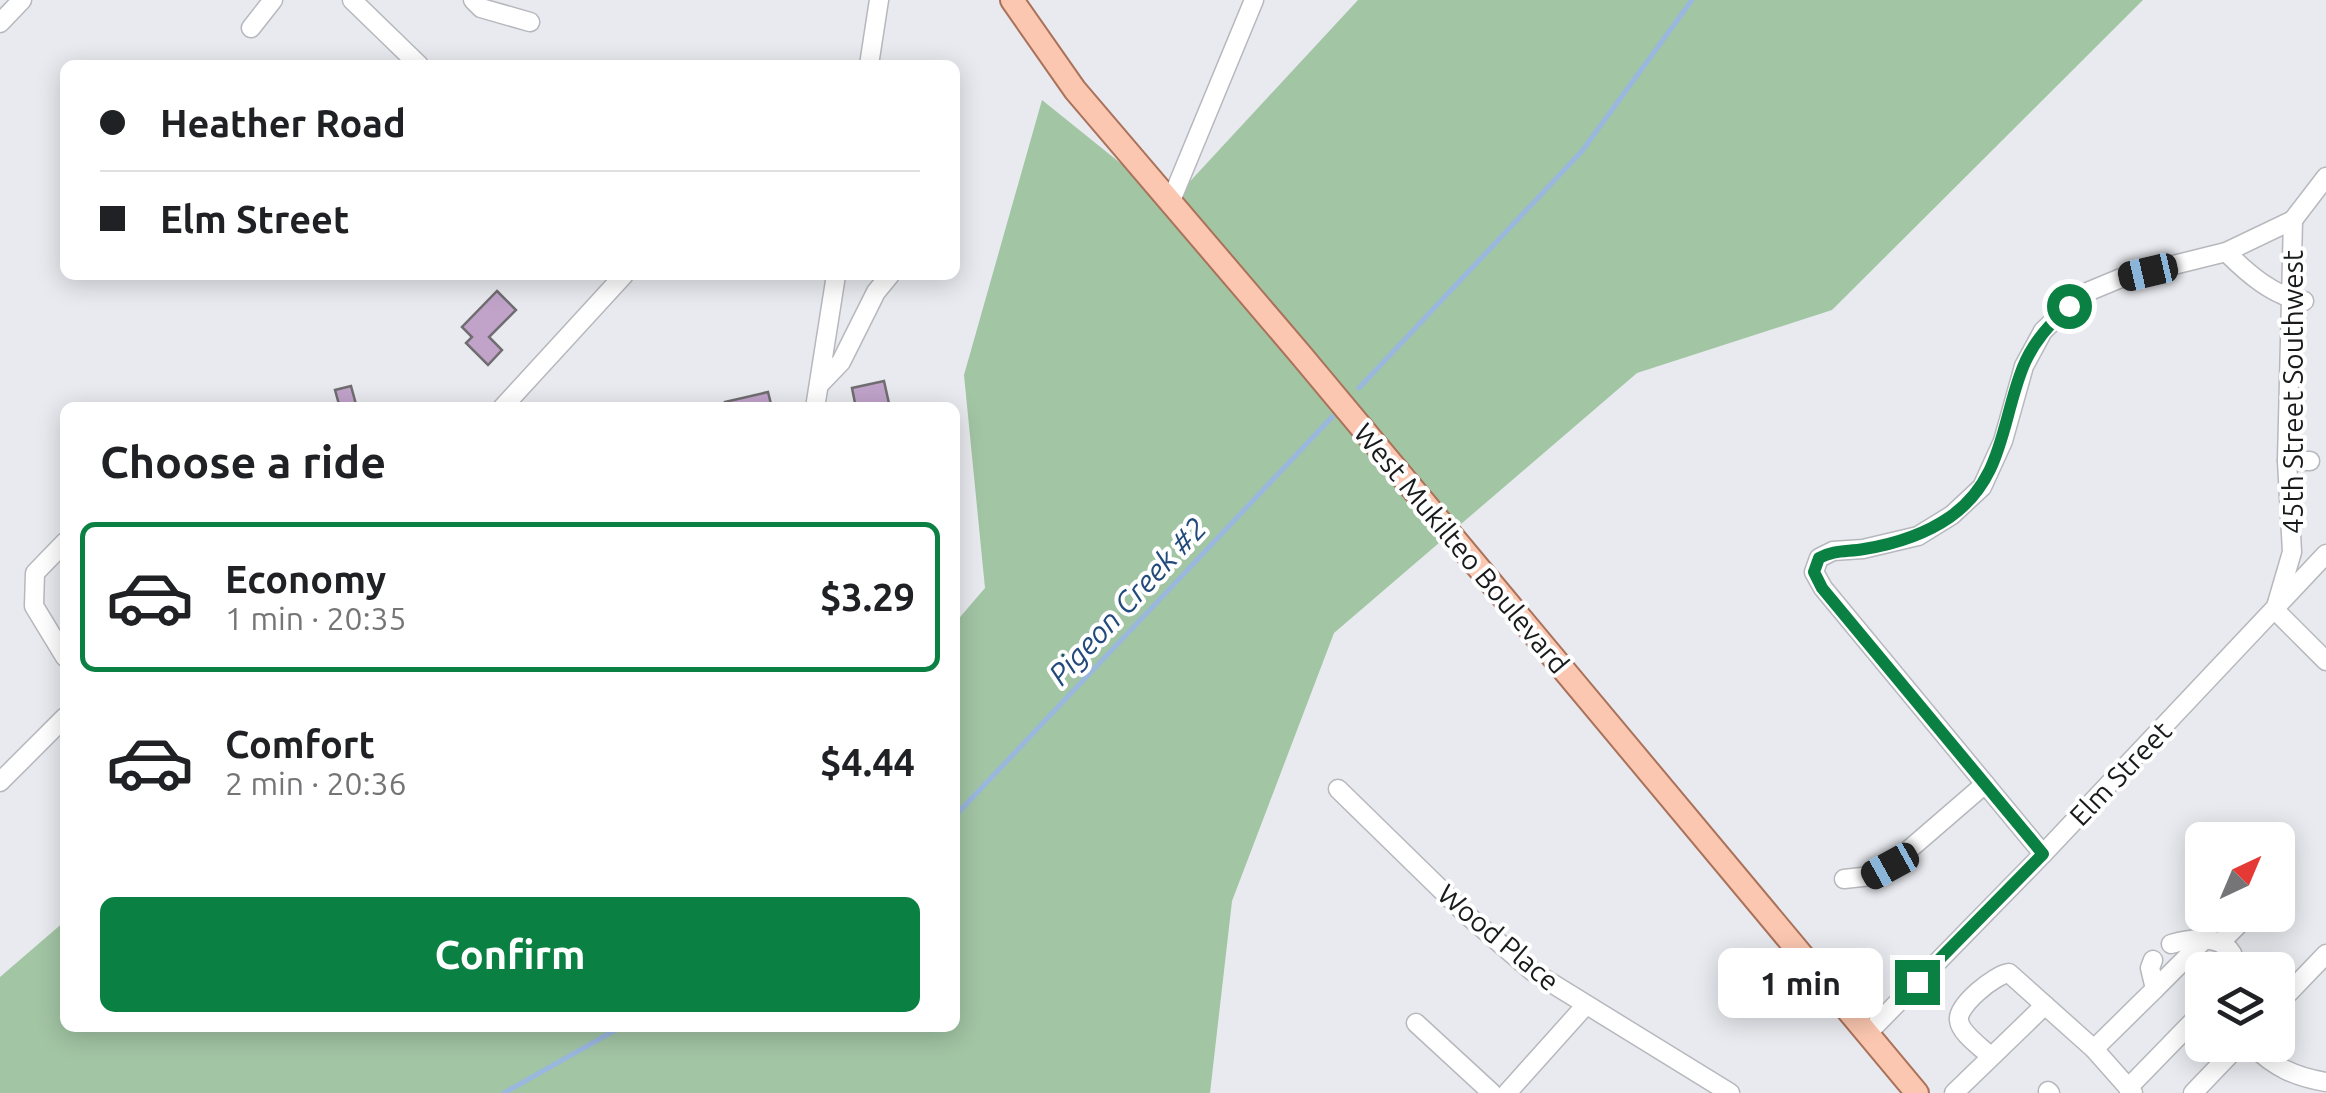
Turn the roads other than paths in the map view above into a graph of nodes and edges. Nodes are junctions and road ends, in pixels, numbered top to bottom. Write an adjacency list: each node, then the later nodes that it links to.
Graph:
1 (22, 0): 9 (street)
2 (274, 0): 10 (street)
3 (352, 0): 11 (street)
4 (473, 0): 8 (street)
5 (879, 0): 12 (street)
6 (1012, 0): 14 (main road, West Mukilteo Boulevard)
7 (1254, 0): 14 (street)
8 (530, 22)
9 (0, 24)
10 (251, 28)
11 (414, 60)
12 (870, 60)
13 (2326, 178): 15 (street)
14 (1170, 203): 49 (main road, West Mukilteo Boulevard)
15 (2293, 220): 16 (street); 20 (street, 45th Street Southwest)
16 (2226, 252): 20 (street); 33 (street)
17 (619, 280): 22 (street)
18 (835, 280): 21 (street)
19 (886, 280): 21 (street)
20 (2296, 300): 25 (street, 45th Street Southwest)
21 (818, 385): 23 (street)
22 (508, 402)
23 (816, 402)
24 (2310, 461): 25 (street)
25 (2287, 462): 28 (street, 45th Street Southwest)
26 (60, 547): 29 (street)
27 (2326, 554): 28 (street, Elm Street)
28 (2275, 610): 30 (street); 35 (street, Elm Street)
29 (60, 650)
30 (2326, 661)
31 (60, 722): 32 (street)
32 (0, 782)
33 (1985, 784): 35 (street); 36 (street)
34 (1338, 790): 46 (street, Wood Place)
35 (2043, 854): 49 (street, Elm Street)
36 (1844, 879)
37 (2225, 932): 38 (street)
38 (2214, 940): 39 (street); 40 (street); 44 (street)
39 (2171, 944)
40 (2231, 952)
41 (2326, 954): 43 (street)
42 (2154, 960): 44 (street)
43 (2295, 986)
44 (2154, 989): 50 (street)
45 (2045, 1005): 50 (street); 51 (street); 51 (street)
46 (1585, 1006): 57 (street); 58 (street, Wood Place)
47 (1416, 1023): 56 (street)
48 (2185, 1031): 55 (street)
49 (1868, 1033): 59 (main road, West Mukilteo Boulevard)
50 (2094, 1049): 55 (street)
51 (1990, 1056): 60 (street)
52 (2223, 1062): 61 (street)
53 (2269, 1062): 54 (street)
54 (2326, 1082)
55 (2131, 1090)
56 (1492, 1093)
57 (1508, 1093)
58 (1730, 1093)
59 (1917, 1093)
60 (1954, 1093)
61 (2193, 1093)

